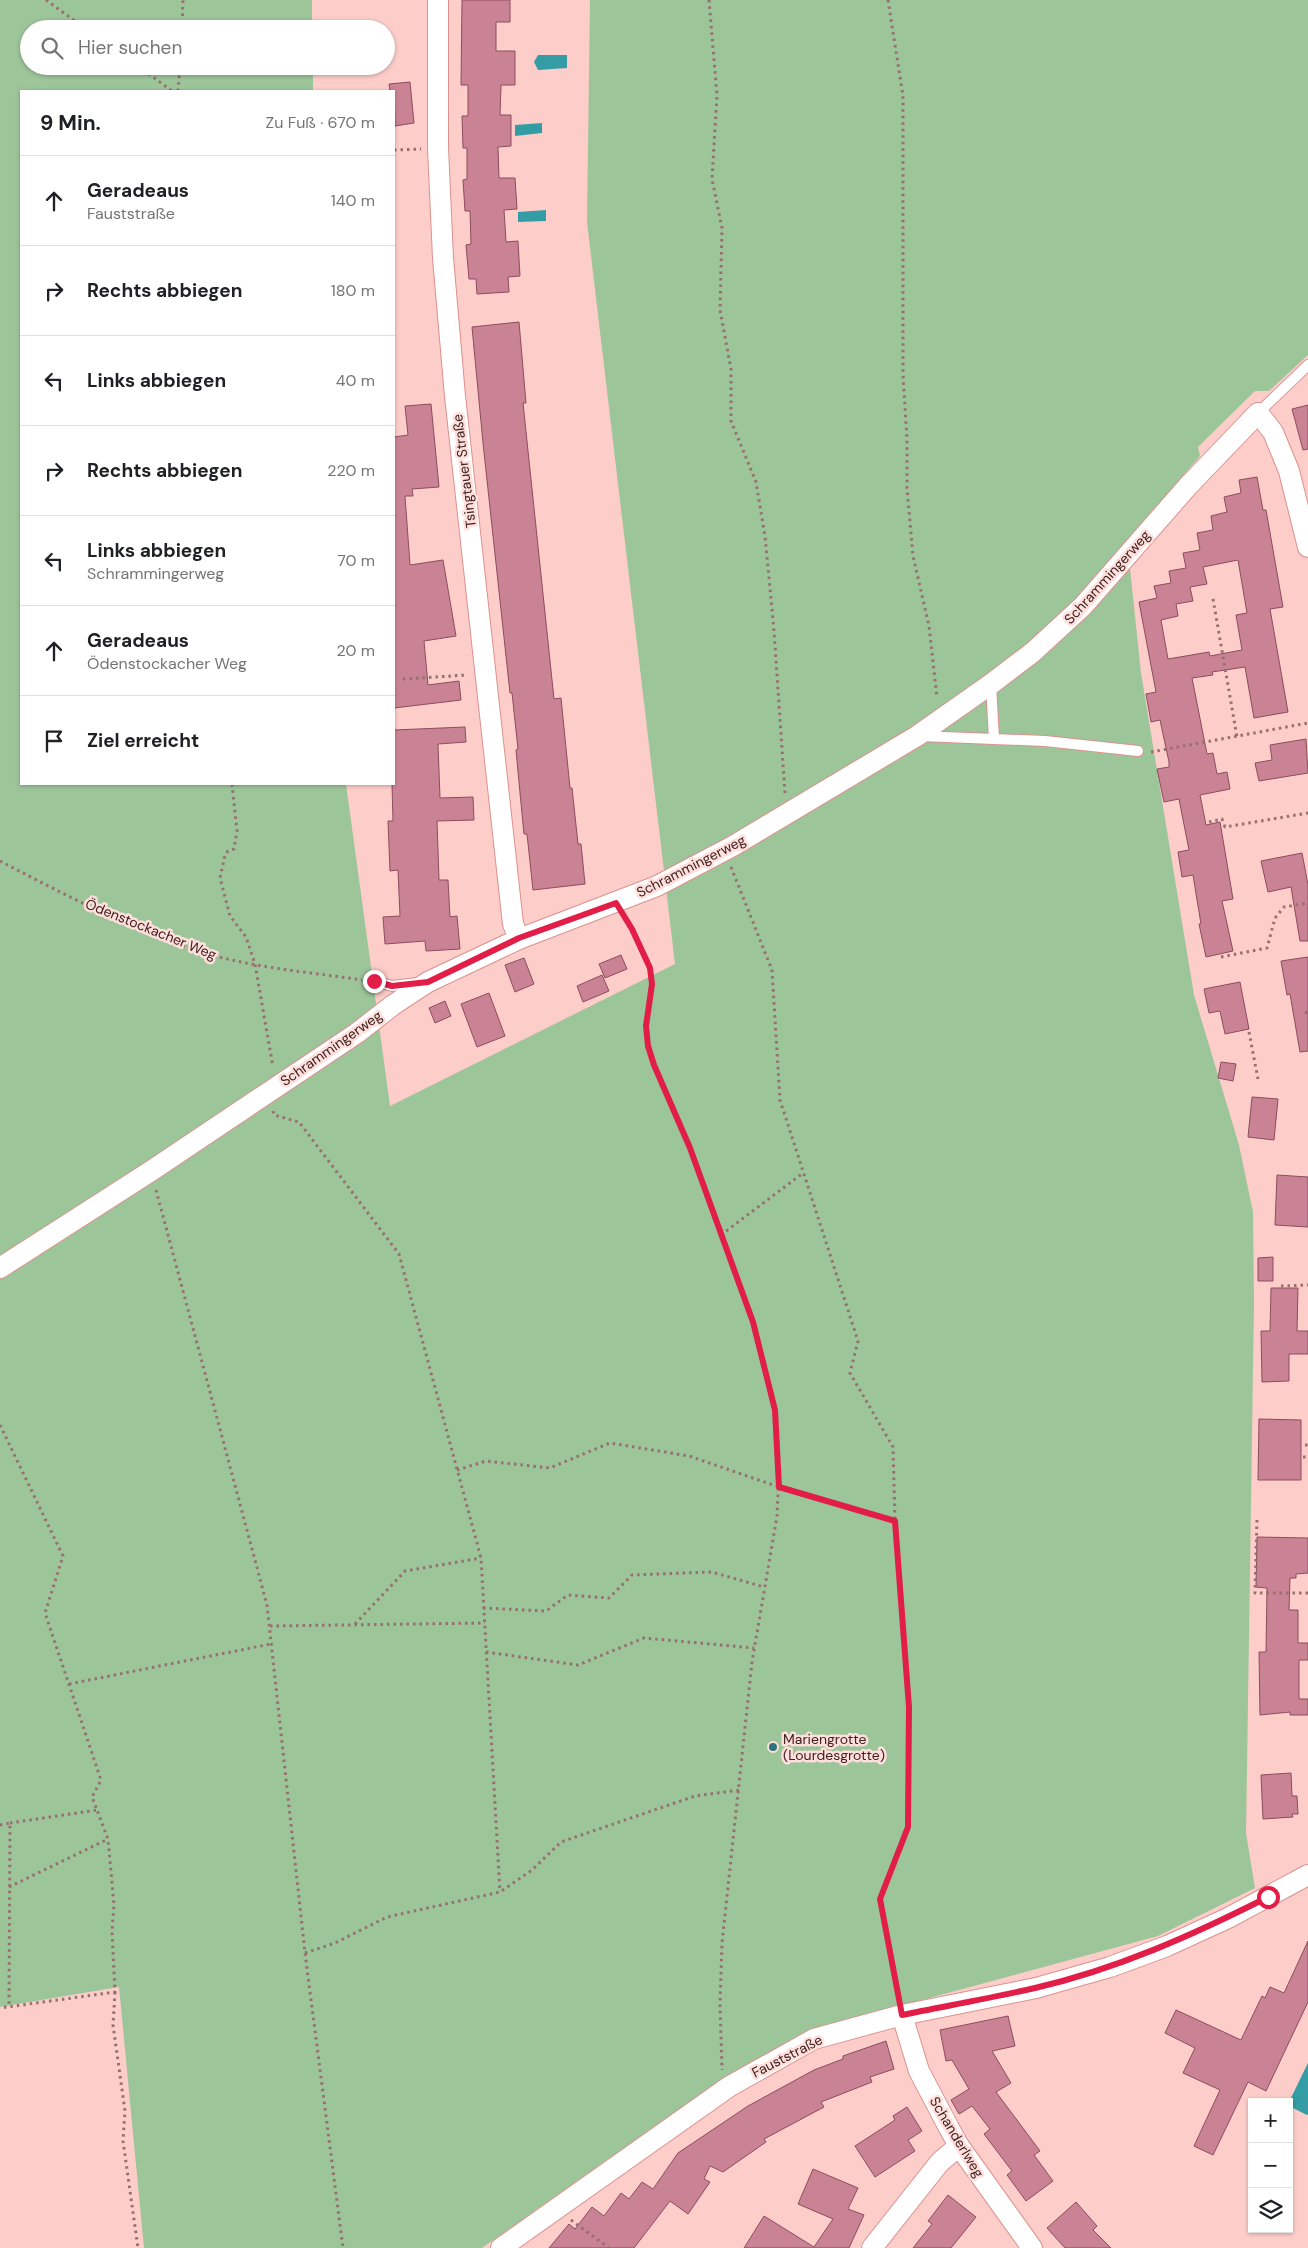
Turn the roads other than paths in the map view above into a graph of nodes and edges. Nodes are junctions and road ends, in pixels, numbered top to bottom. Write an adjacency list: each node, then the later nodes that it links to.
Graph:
1 (438, 0): 9 (street, Tsingtauer Straße)
2 (1308, 365): 3 (lane, Schrammingerweg)
3 (1258, 413): 4 (street); 5 (street, Schrammingerweg)
4 (1308, 546)
5 (991, 684): 6 (street, Schrammingerweg); 7 (lane)
6 (916, 736): 7 (lane); 9 (street, Schrammingerweg)
7 (994, 739): 8 (lane)
8 (1138, 751)
9 (519, 938): 11 (street, Schrammingerweg)
10 (374, 981): 11 (lane)
11 (393, 995): 12 (street, Schrammingerweg)
12 (0, 1268)
13 (1308, 1876): 14 (street, Fauststraße)
14 (902, 2015): 15 (street, Schanderlweg); 16 (street, Fauststraße)
15 (960, 2146): 17 (street); 18 (street, Schanderlweg)
16 (501, 2248)
17 (872, 2248)
18 (1032, 2248)

